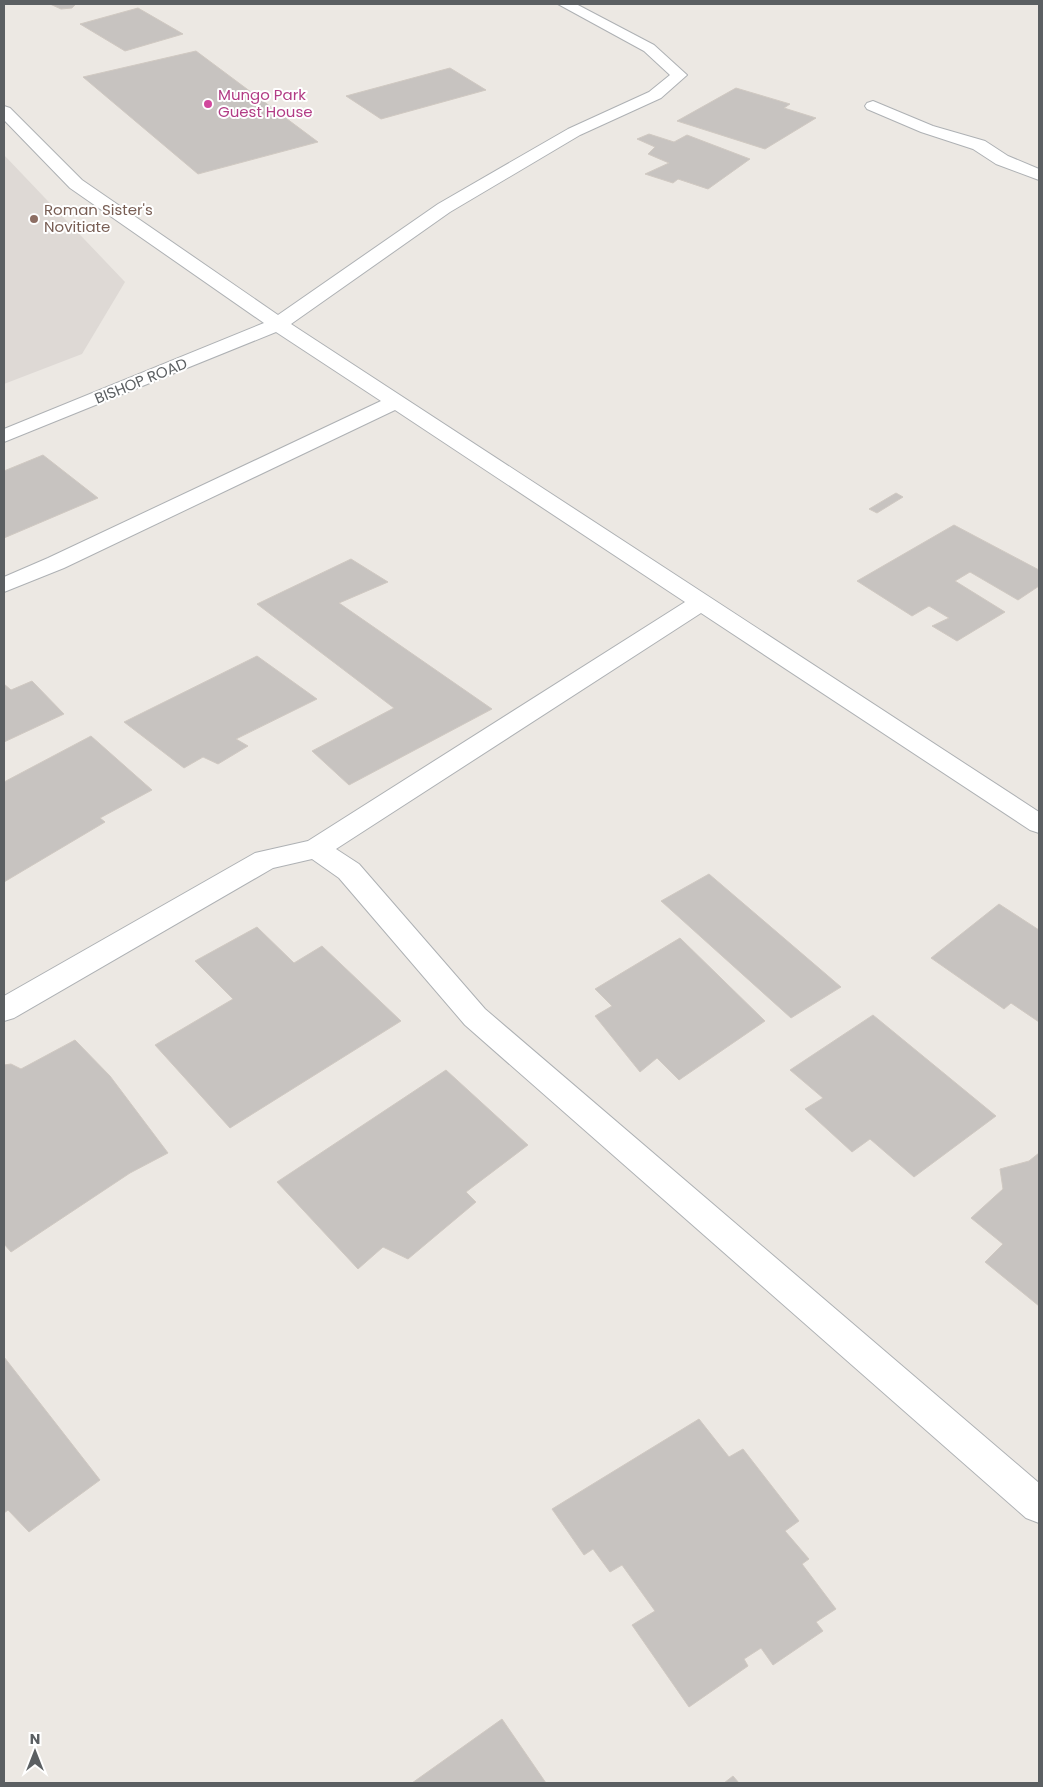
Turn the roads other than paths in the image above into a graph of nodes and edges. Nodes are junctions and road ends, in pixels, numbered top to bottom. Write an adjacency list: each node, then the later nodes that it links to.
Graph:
1 (565, 4): 5 (street, BISHOP ROAD)
2 (873, 106): 4 (street)
3 (4, 110): 5 (street)
4 (1039, 175)
5 (278, 324): 6 (street); 7 (street, BISHOP ROAD)
6 (397, 401): 8 (street); 9 (street)
7 (4, 436)
8 (4, 585)
9 (702, 602): 10 (street); 11 (street)
10 (1039, 824)
11 (316, 849): 12 (street); 13 (street)
12 (4, 1010)
13 (1039, 1506)

